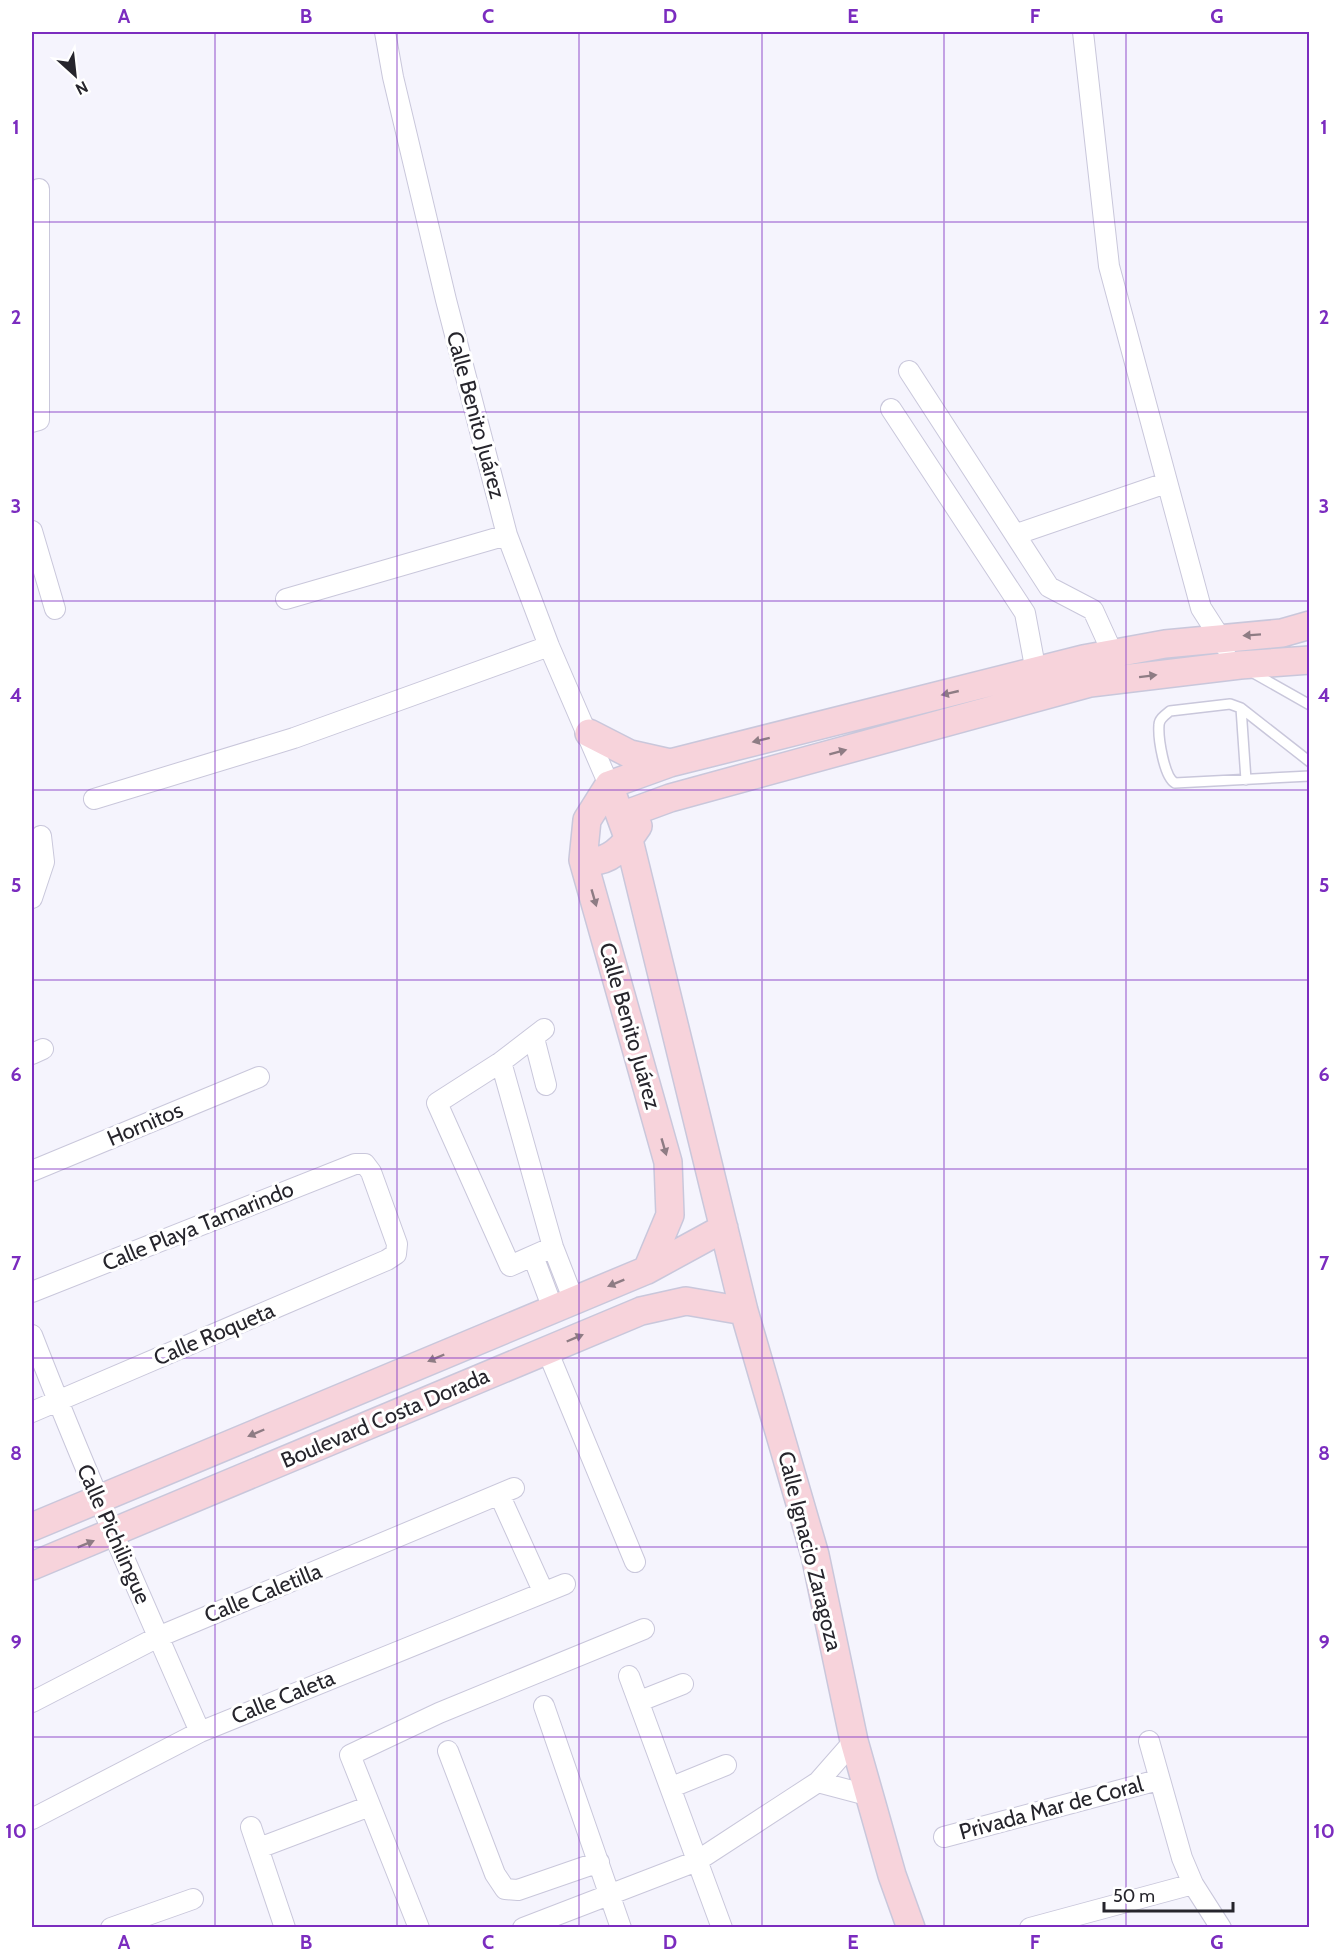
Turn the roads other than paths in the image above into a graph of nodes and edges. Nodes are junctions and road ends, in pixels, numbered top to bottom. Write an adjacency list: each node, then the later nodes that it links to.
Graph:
1 (385, 32): 10 (street, Calle Benito Juárez)
2 (1083, 32): 7 (street)
3 (39, 189): 6 (street)
4 (909, 371): 9 (street)
5 (891, 409): 20 (street)
6 (35, 421)
7 (1166, 483): 9 (street); 14 (street)
8 (32, 531): 12 (street)
9 (1017, 534): 16 (street)
10 (507, 535): 11 (street); 15 (street, Calle Benito Juárez)
11 (286, 599)
12 (55, 609)
13 (1309, 627): 14 (main road, one-way to 14)
14 (1219, 637): 16 (main road); 18 (street)
15 (549, 646): 25 (street, Calle Benito Juárez); 31 (street)
16 (1113, 654): 19 (main road)
17 (1310, 660): 18 (main road)
18 (1240, 665): 19 (main road, one-way to 18); 22 (lane)
19 (1086, 671): 20 (main road)
20 (1045, 678): 21 (main road); 24 (main road)
21 (979, 686): 24 (main road); 27 (main road, one-way to 27)
22 (1310, 705)
23 (1241, 708): 26 (lane); 29 (lane); 29 (lane)
24 (983, 713): 32 (main road, one-way to 24)
25 (589, 733): 27 (main road); 30 (street, Calle Benito Juárez)
26 (1310, 762)
27 (670, 763): 30 (main road)
28 (1310, 776): 29 (lane)
29 (1246, 780)
30 (609, 785): 32 (main road, Calle Benito Juárez); 34 (main road, Calle Benito Juárez)
31 (94, 799)
32 (625, 828): 34 (main road); 40 (main road, Calle Benito Juárez)
33 (41, 836): 35 (street)
34 (583, 860): 44 (main road, Calle Benito Juárez, one-way to 44)
35 (32, 898)
36 (501, 1062): 38 (street); 41 (street); 43 (street)
37 (259, 1077): 39 (street, Hornitos)
38 (546, 1085)
39 (32, 1171)
40 (724, 1228): 44 (main road, Boulevard Costa Dorada); 47 (main road, Calle Ignacio Zaragoza)
41 (553, 1246): 43 (street); 46 (street)
42 (396, 1254): 45 (street, Calle Playa Tamarindo); 51 (street, Calle Roqueta)
43 (533, 1256): 46 (street)
44 (647, 1270): 46 (main road, Boulevard Costa Dorada, one-way to 46)
45 (32, 1292)
46 (553, 1309): 50 (main road); 53 (main road, Boulevard Costa Dorada, one-way to 53)
47 (744, 1311): 49 (main road, Boulevard Costa Dorada, one-way to 47); 68 (main road, Calle Ignacio Zaragoza)
48 (32, 1335): 51 (street, Calle Pichilingue)
49 (547, 1350): 50 (main road, Boulevard Costa Dorada); 56 (street)
50 (500, 1370): 55 (main road, Boulevard Costa Dorada)
51 (58, 1402): 52 (street, Calle Roqueta); 53 (street, Calle Pichilingue)
52 (32, 1412)
53 (97, 1499): 54 (main road, Boulevard Costa Dorada); 55 (street, Calle Pichilingue)
54 (32, 1527)
55 (114, 1532): 57 (main road, Boulevard Costa Dorada, one-way to 55); 61 (street, Calle Pichilingue)
56 (634, 1562)
57 (32, 1566)
58 (565, 1584): 59 (street, Calle Caleta)
59 (543, 1591): 61 (street, Calle Caletilla); 67 (street, Calle Caleta)
60 (644, 1629): 76 (street)
61 (158, 1636): 65 (street, Calle Caletilla); 67 (street, Calle Pichilingue)
62 (629, 1676): 64 (street)
63 (683, 1684): 64 (street)
64 (640, 1701): 74 (street)
65 (32, 1702)
66 (544, 1707): 82 (street)
67 (200, 1731): 77 (street, Calle Caleta)
68 (854, 1741): 73 (street); 75 (main road, Calle Ignacio Zaragoza)
69 (1149, 1741): 72 (street)
70 (448, 1751): 82 (street)
71 (726, 1765): 74 (street)
72 (1158, 1780): 79 (street, Privada Mar de Coral); 84 (street)
73 (818, 1782): 75 (street); 81 (street)
74 (672, 1787): 81 (street)
75 (871, 1796): 83 (main road, Calle Ignacio Zaragoza)
76 (370, 1806): 80 (street); 89 (street)
77 (32, 1819)
78 (251, 1827): 80 (street)
79 (944, 1837)
80 (259, 1848): 88 (street)
81 (697, 1861): 85 (street); 92 (street)
82 (599, 1862): 85 (street)
83 (892, 1875): 93 (main road, Calle Ignacio Zaragoza); 94 (main road, Calle Ignacio Zaragoza)
84 (1192, 1884): 95 (street); 96 (street)
85 (610, 1895): 90 (street); 91 (street)
86 (193, 1899): 87 (street)
87 (111, 1928)
88 (285, 1928)
89 (419, 1928)
90 (523, 1928)
91 (621, 1928)
92 (722, 1928)
93 (900, 1928)
94 (911, 1928)
95 (1030, 1928)
96 (1221, 1928)

